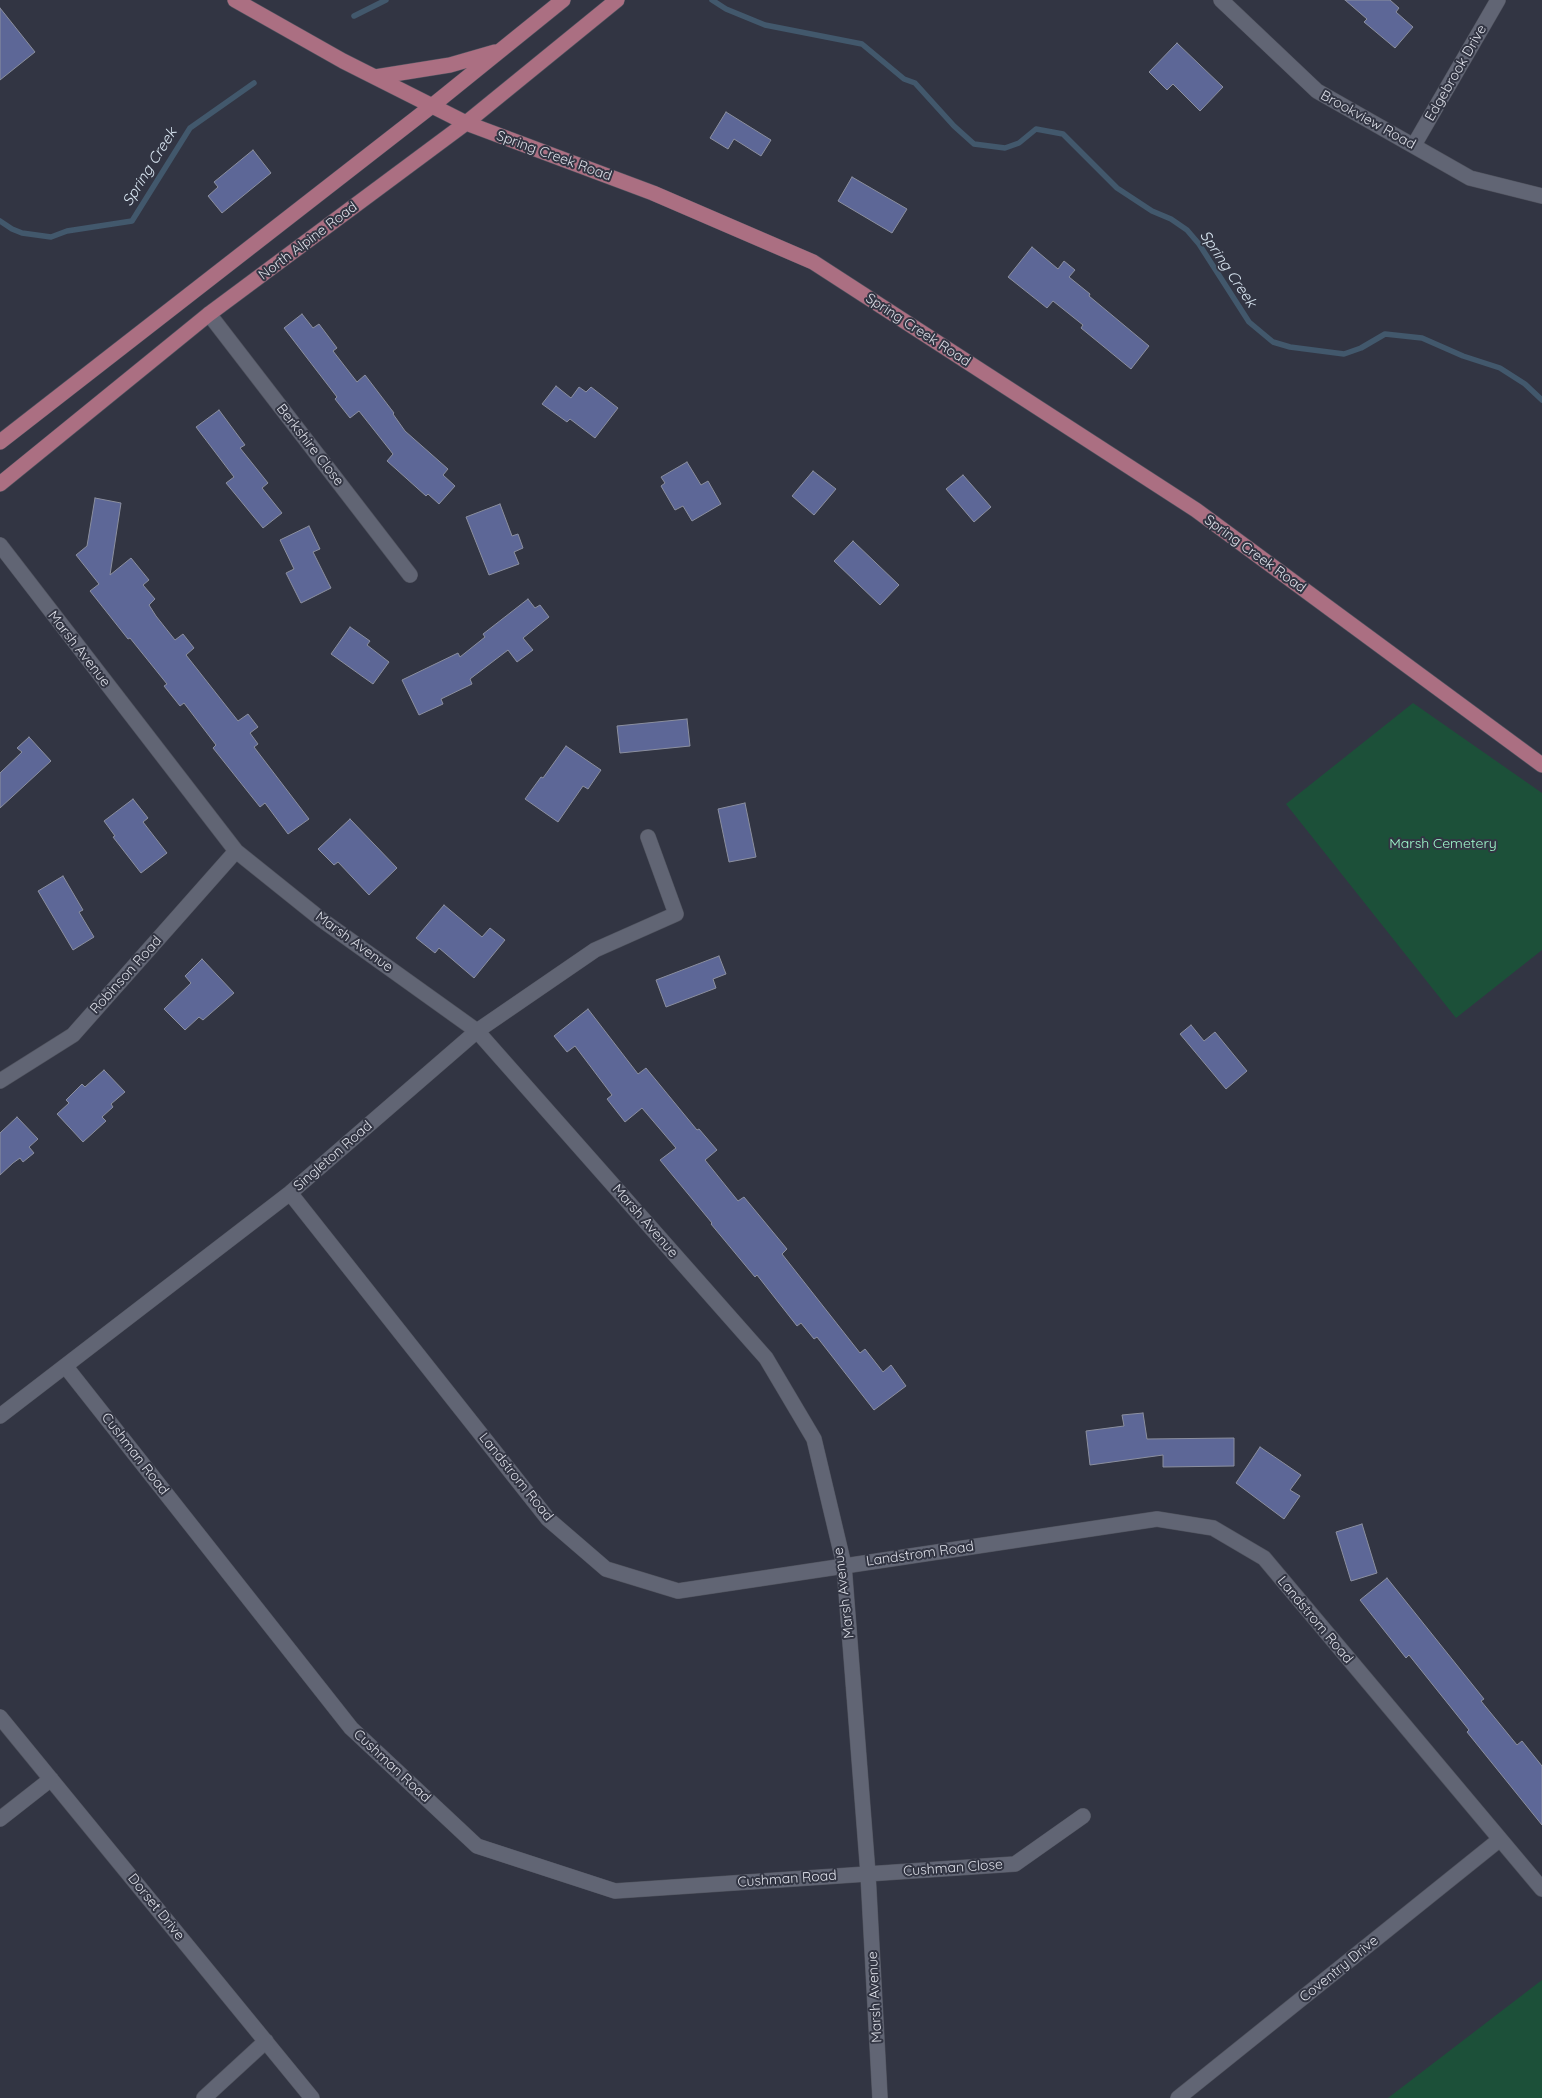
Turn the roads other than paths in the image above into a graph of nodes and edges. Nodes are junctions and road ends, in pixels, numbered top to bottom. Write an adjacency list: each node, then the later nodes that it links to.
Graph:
1 (235, 0): 7 (main road, Spring Creek Road)
2 (563, 0): 6 (main road)
3 (617, 0): 9 (main road, North Alpine Road)
4 (1221, 0): 10 (street, Brookview Road)
5 (1498, 0): 10 (street, Edgebrook Drive)
6 (501, 50): 7 (main road); 8 (main road)
7 (375, 77): 8 (main road, Spring Creek Road)
8 (433, 106): 9 (main road, Spring Creek Road); 13 (main road)
9 (466, 123): 12 (main road, North Alpine Road); 17 (main road, Spring Creek Road)
10 (1414, 145): 11 (street, Brookview Road)
11 (1542, 196)
12 (209, 314): 14 (main road, North Alpine Road); 16 (street, Berkshire Close)
13 (0, 442)
14 (0, 484)
15 (0, 545): 19 (street, Marsh Avenue)
16 (410, 575)
17 (1542, 765)
18 (648, 836): 20 (street, Singleton Road)
19 (236, 851): 20 (street, Marsh Avenue); 21 (street, Robinson Road)
20 (477, 1031): 22 (street, Singleton Road); 25 (street, Marsh Avenue)
21 (0, 1081)
22 (290, 1193): 23 (street, Singleton Road); 25 (street, Landstrom Road)
23 (66, 1367): 24 (street, Singleton Road); 31 (street, Cushman Road)
24 (0, 1416)
25 (844, 1565): 30 (street, Landstrom Road); 31 (street, Marsh Avenue)
26 (0, 1717): 27 (street, Dorset Drive)
27 (50, 1779): 29 (street); 33 (street, Dorset Drive)
28 (1083, 1816): 31 (street, Cushman Close)
29 (0, 1819)
30 (1499, 1840): 32 (street, Landstrom Road); 37 (street, Coventry Drive)
31 (868, 1874): 36 (street, Marsh Avenue)
32 (1542, 1889)
33 (266, 2041): 34 (street); 35 (street, Dorset Drive)
34 (204, 2098)
35 (312, 2098)
36 (880, 2098)
37 (1178, 2098)

